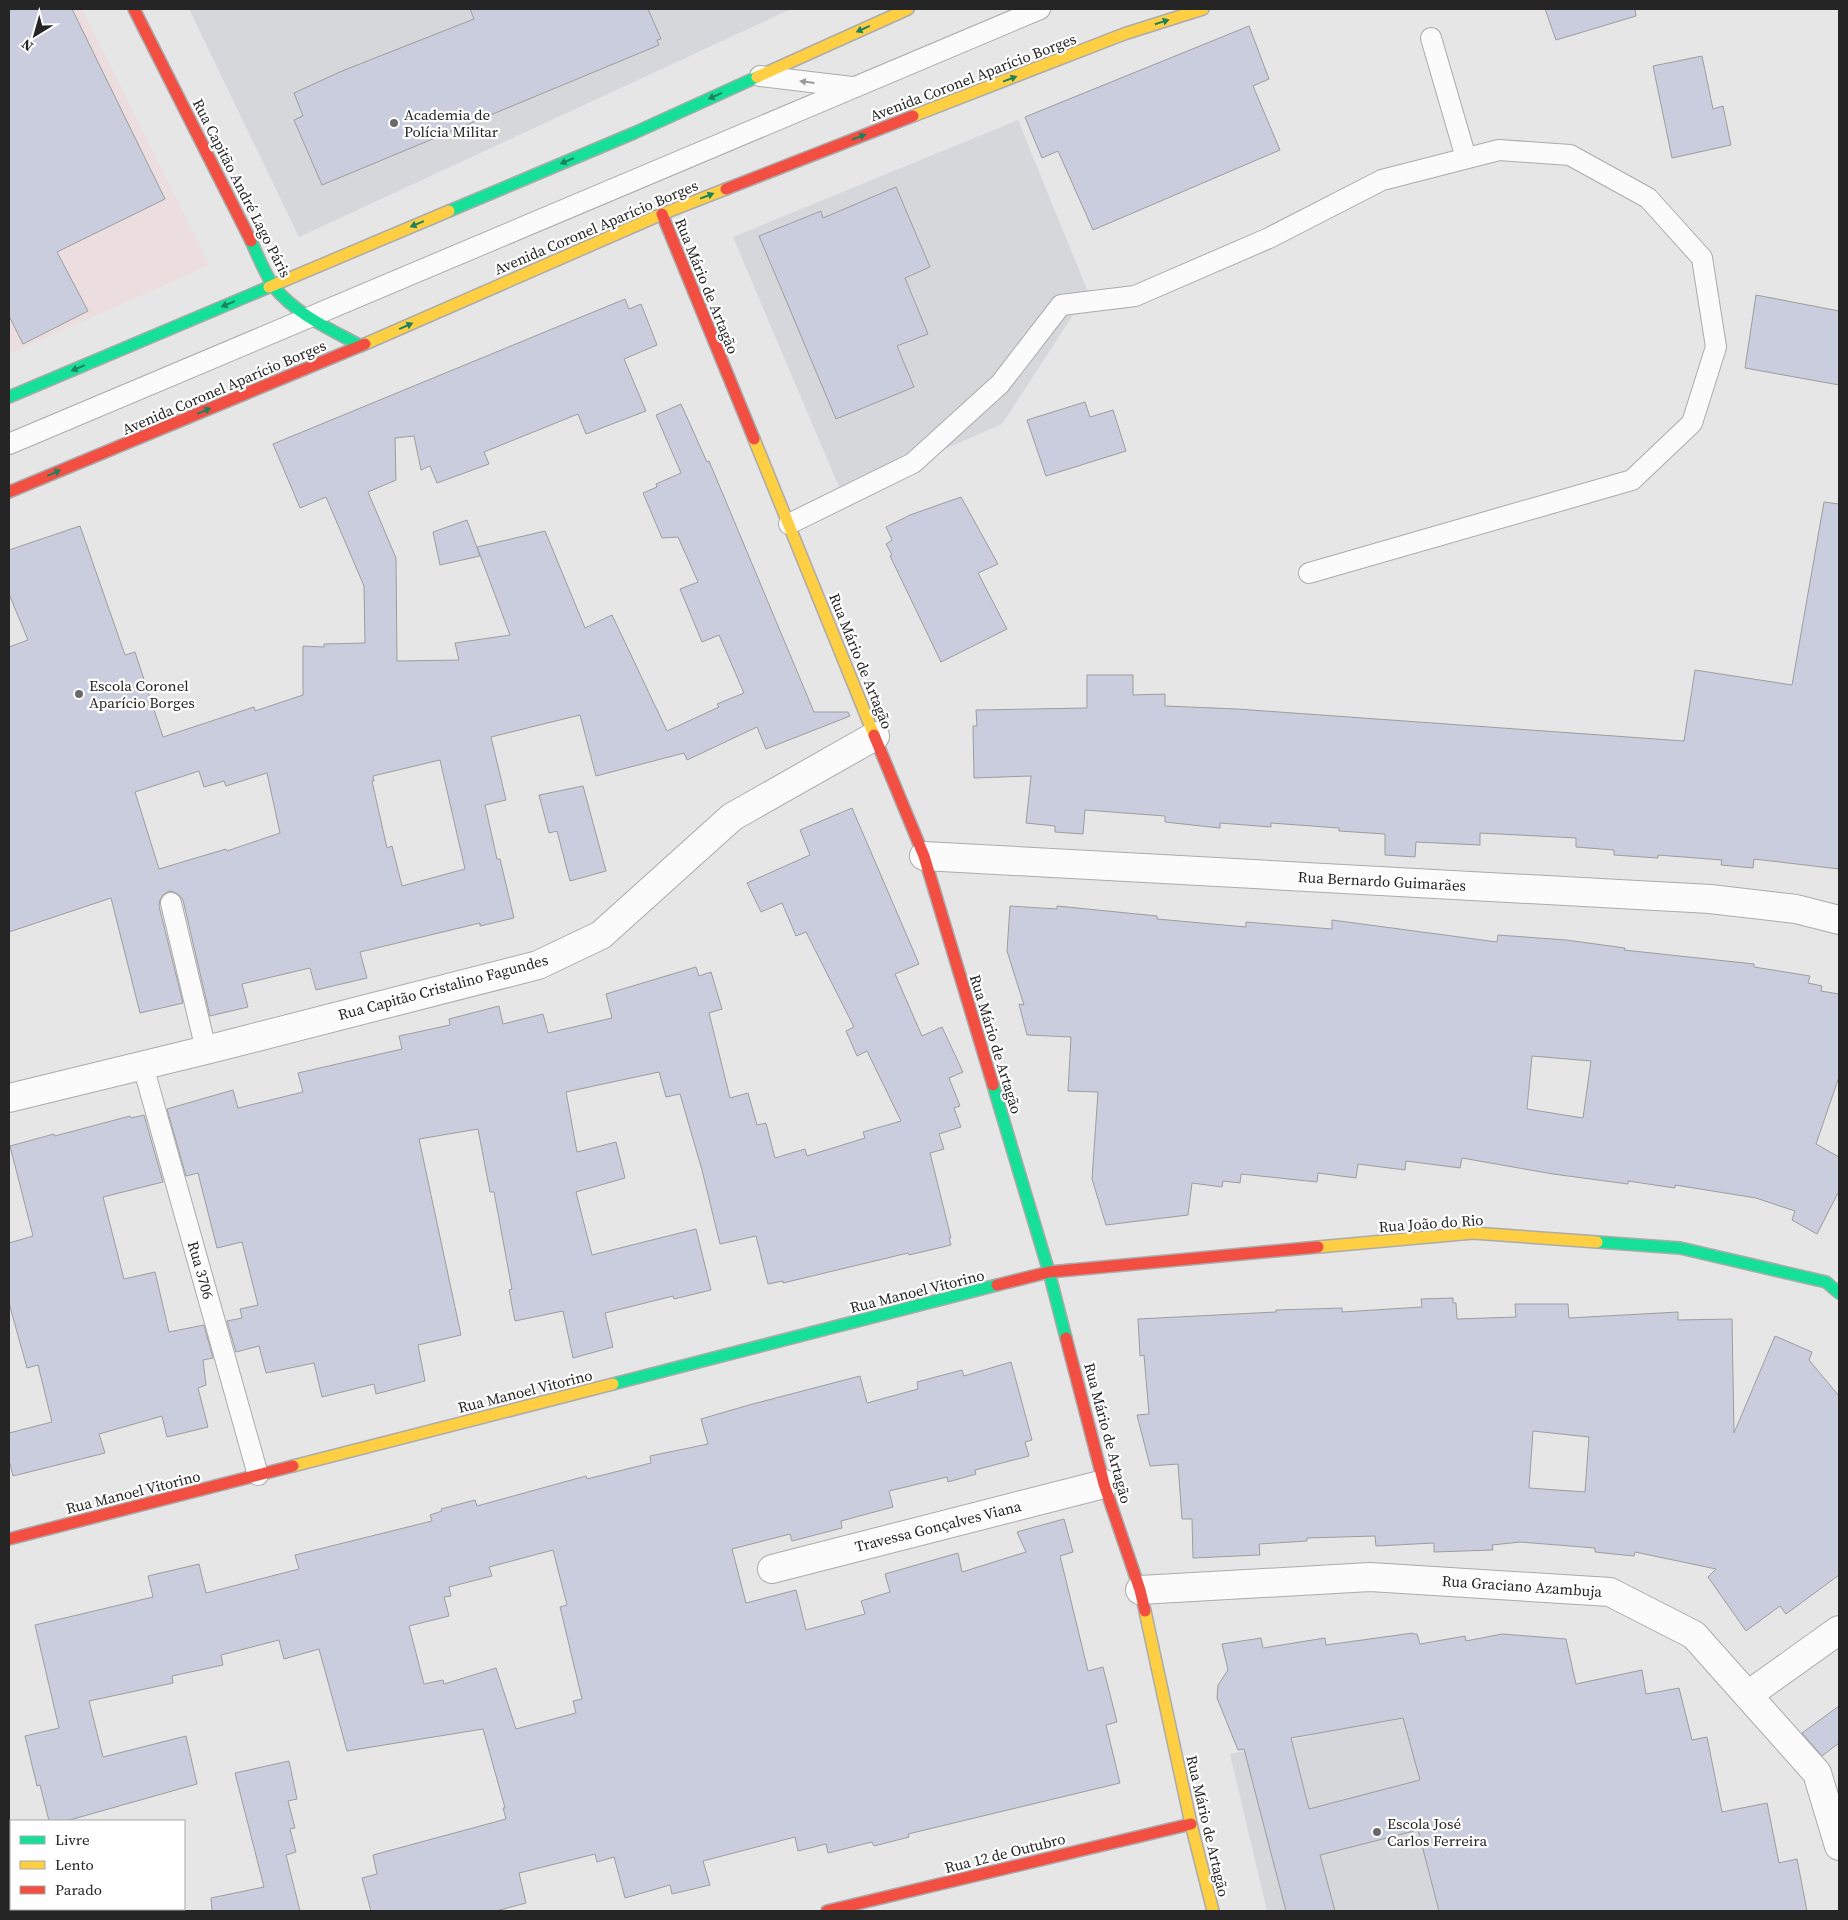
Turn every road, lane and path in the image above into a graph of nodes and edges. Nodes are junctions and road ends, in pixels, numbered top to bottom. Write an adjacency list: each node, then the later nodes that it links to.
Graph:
1 (134, 9): 10 (street, Rua Capitão André Lago Páris)
2 (908, 9): 6 (street, one-way to 6)
3 (1040, 9): 7 (lane)
4 (1203, 9): 9 (street, Avenida Coronel Aparício Borges, one-way to 4)
5 (1431, 38): 8 (lane)
6 (760, 76): 7 (lane, one-way to 6); 10 (street, one-way to 10)
7 (854, 87): 11 (lane)
8 (1466, 158): 16 (lane); 17 (lane)
9 (662, 214): 12 (street, Avenida Coronel Aparício Borges, one-way to 9); 16 (street, Rua Mário de Artagão)
10 (272, 285): 11 (street, Rua Capitão André Lago Páris); 13 (street, one-way to 13)
11 (309, 318): 12 (street, Rua Capitão André Lago Páris); 14 (lane)
12 (361, 346): 15 (street, Avenida Coronel Aparício Borges, one-way to 12)
13 (9, 397)
14 (9, 444)
15 (9, 492)
16 (789, 524): 18 (street, Rua Mário de Artagão)
17 (1309, 573)
18 (875, 736): 19 (street, Rua Mário de Artagão); 22 (street, Rua Capitão Cristalino Fagundes)
19 (924, 856): 21 (street, Rua Bernardo Guimarães); 25 (street, Rua Mário de Artagão)
20 (170, 903): 22 (lane)
21 (1839, 920)
22 (206, 1050): 23 (street, Rua Capitão Cristalino Fagundes)
23 (143, 1066): 24 (street, Rua Capitão Cristalino Fagundes); 27 (lane, Rua 3706)
24 (9, 1098)
25 (1049, 1272): 26 (street, Rua João do Rio); 27 (street, Rua Manoel Vitorino); 28 (street, Rua Mário de Artagão)
26 (1839, 1293)
27 (258, 1475): 29 (street, Rua Manoel Vitorino)
28 (1104, 1484): 30 (street, Travessa Gonçalves Viana); 31 (street, Rua Mário de Artagão)
29 (9, 1539)
30 (772, 1569)
31 (1140, 1590): 33 (street, Rua Graciano Azambuja); 34 (street, Rua Mário de Artagão)
32 (1839, 1630): 33 (street)
33 (1748, 1695): 35 (street, Rua Graciano Azambuja)
34 (1191, 1824): 36 (street, Rua 12 de Outubro); 37 (street, Rua Mário de Artagão)
35 (1839, 1846)
36 (827, 1911)
37 (1213, 1911)

